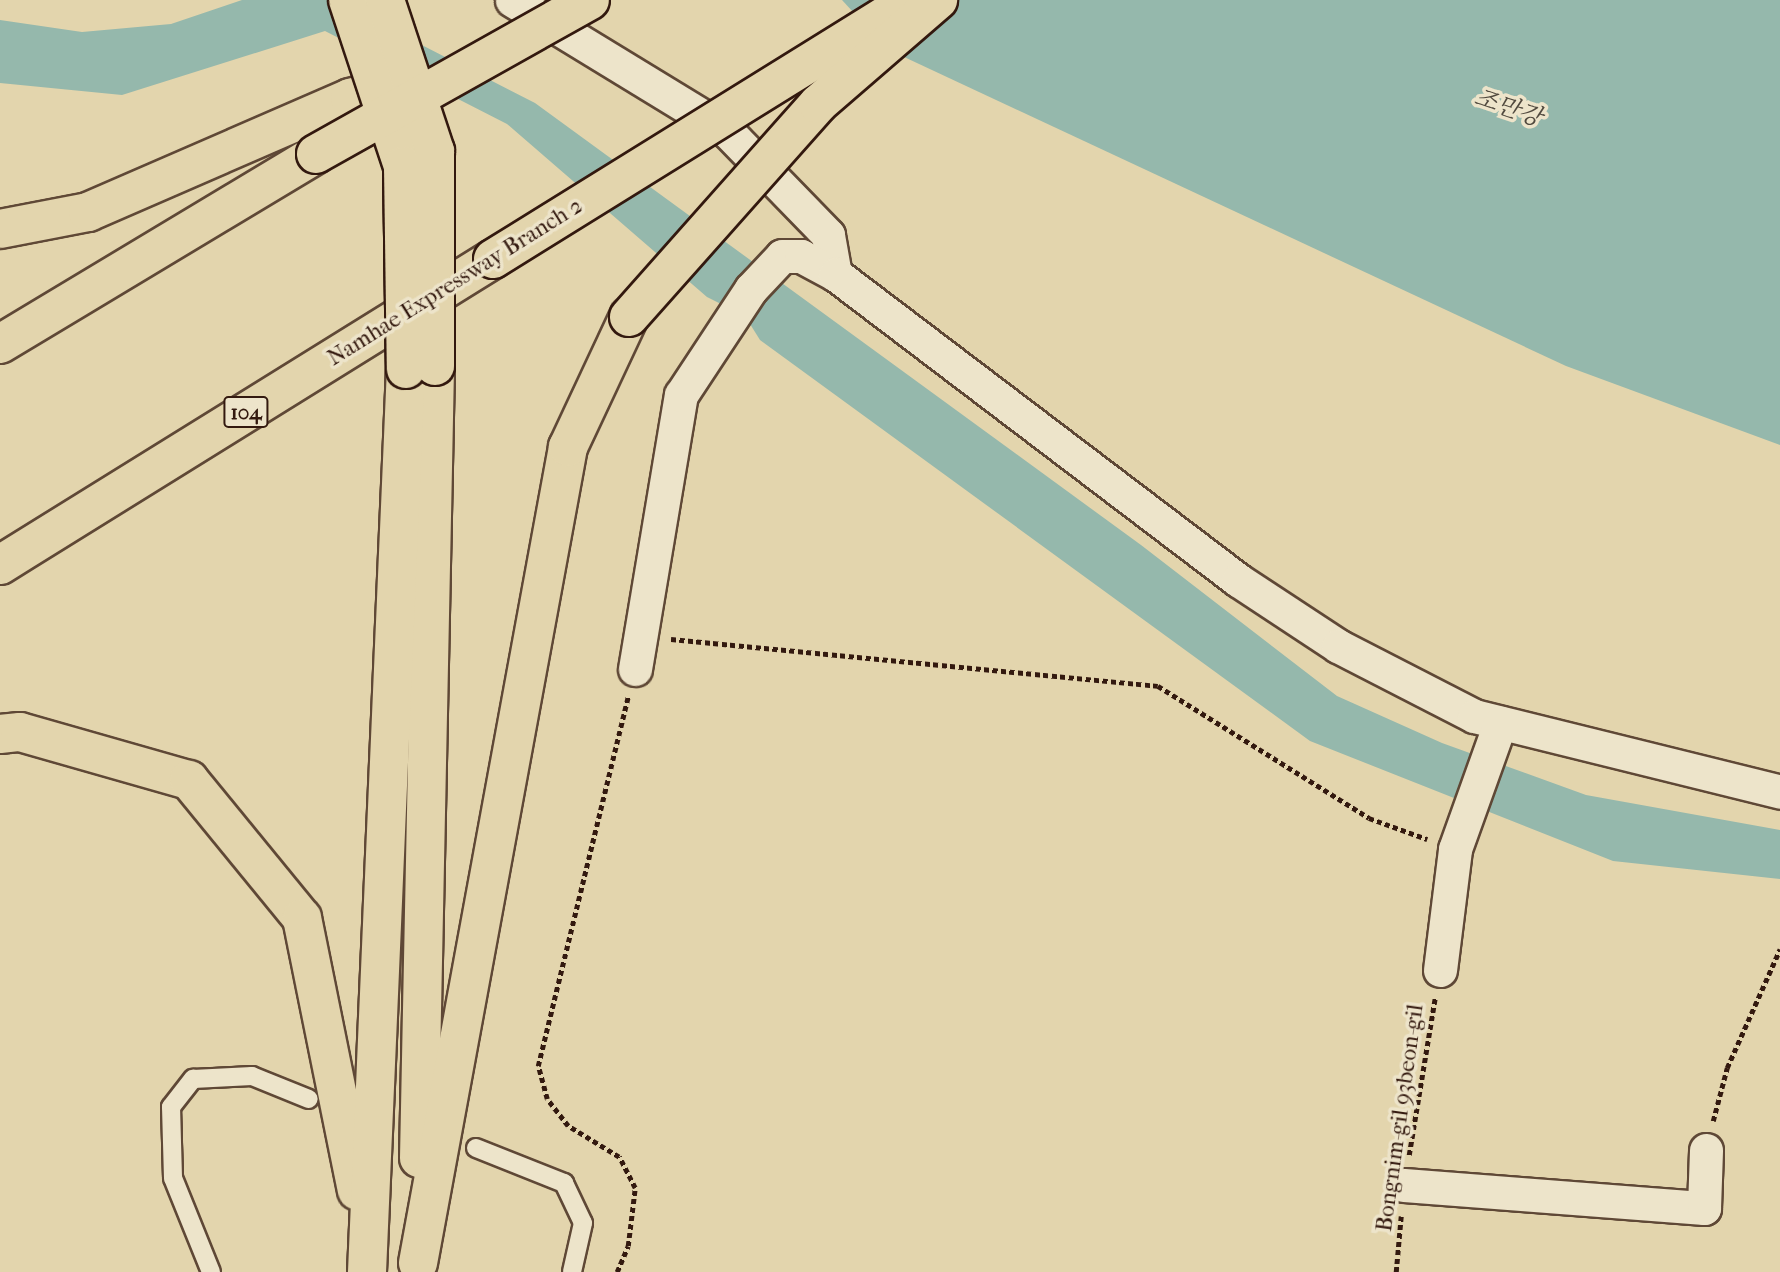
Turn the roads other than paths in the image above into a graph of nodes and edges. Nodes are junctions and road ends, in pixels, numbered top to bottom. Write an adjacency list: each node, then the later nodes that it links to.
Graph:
1 (348, 0): 11 (highway, bridge)
2 (385, 0): 11 (highway, bridge)
3 (512, 0): 9 (street)
4 (590, 0): 7 (highway, bridge)
5 (910, 0): 12 (highway, Namhae Expressway Branch 2 / 104, bridge)
6 (938, 0): 23 (highway, bridge)
7 (489, 62): 8 (highway, bridge); 10 (highway, bridge)
8 (0, 229)
9 (835, 274): 13 (street); 15 (street)
10 (0, 344)
11 (421, 367): 22 (highway); 23 (highway)
12 (0, 565)
13 (635, 669)
14 (0, 734): 22 (highway)
15 (1495, 735): 16 (street); 17 (street)
16 (1780, 792)
17 (1440, 970)
18 (309, 1099): 24 (lane)
19 (476, 1148): 25 (lane)
20 (1706, 1150): 21 (street)
21 (1405, 1185)
22 (368, 1262)
23 (417, 1267)
24 (211, 1272)
25 (572, 1272)

